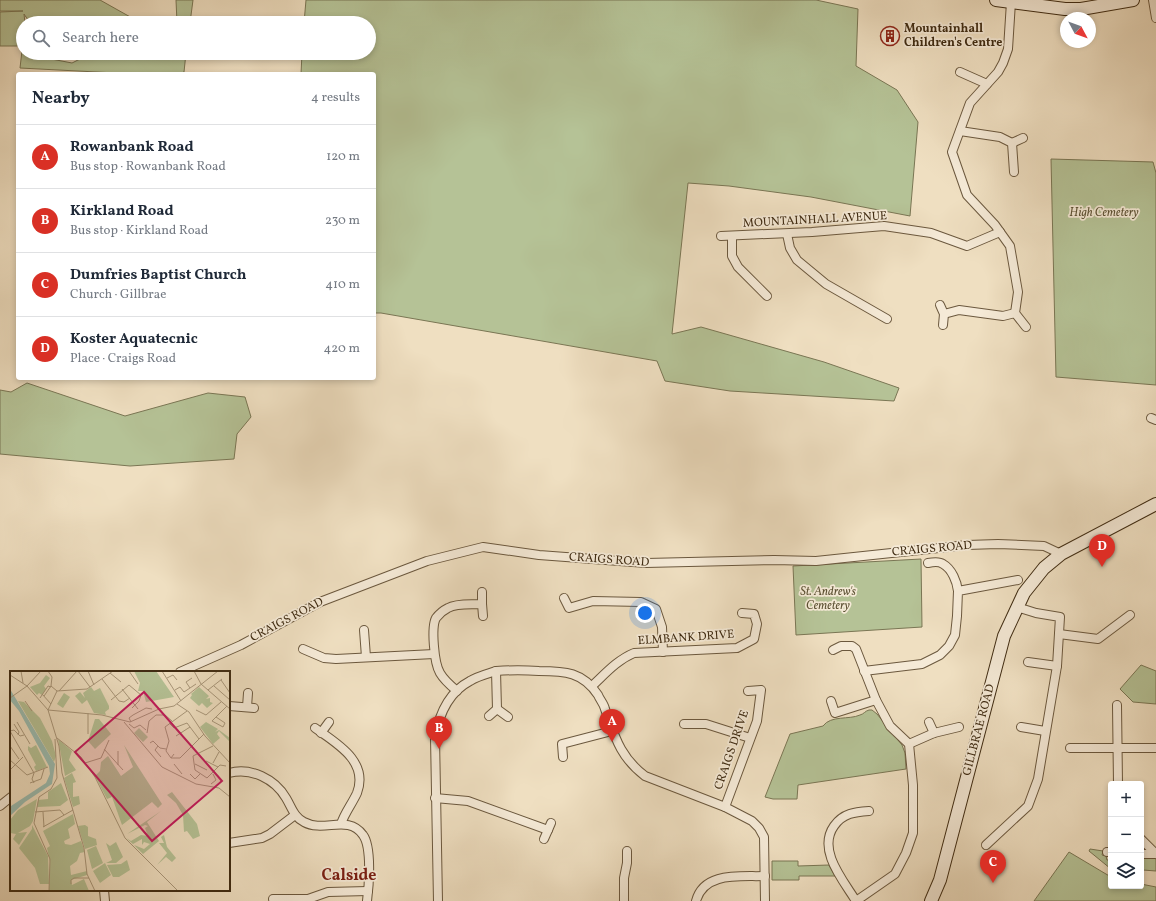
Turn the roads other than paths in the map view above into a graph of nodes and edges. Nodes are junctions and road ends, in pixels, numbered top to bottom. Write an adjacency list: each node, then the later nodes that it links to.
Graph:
1 (996, 0): 4 (street)
2 (1133, 0): 4 (street)
3 (1153, 0): 5 (street)
4 (1011, 2): 7 (street)
5 (1156, 18)
6 (960, 72): 7 (street)
7 (987, 84): 8 (street)
8 (960, 131): 10 (street); 12 (street)
9 (1022, 138): 10 (street)
10 (1012, 143): 11 (street)
11 (1014, 172)
12 (1000, 232): 13 (street, MOUNTAINHALL AVENUE); 18 (street)
13 (786, 234): 15 (street, MOUNTAINHALL AVENUE); 20 (street)
14 (721, 236): 15 (street, MOUNTAINHALL AVENUE)
15 (732, 236): 16 (street)
16 (767, 296)
17 (940, 305): 19 (street)
18 (1015, 313): 19 (street); 22 (street)
19 (944, 314): 21 (street)
20 (887, 319)
21 (943, 325)
22 (1026, 327)
23 (1156, 504): 24 (street)
24 (1060, 554): 31 (street, GILLBRAE ROAD); 44 (street, CRAIGS ROAD)
25 (928, 563): 27 (street)
26 (1018, 580): 27 (street)
27 (958, 591): 46 (street)
28 (482, 592): 30 (street)
29 (564, 598): 39 (street)
30 (482, 604): 34 (street); 40 (street)
31 (1017, 607): 36 (street); 101 (street, GILLBRAE ROAD)
32 (742, 613): 39 (street, ELMBANK DRIVE)
33 (1130, 615): 36 (street)
34 (483, 616)
35 (364, 630): 41 (street)
36 (1059, 634): 43 (street)
37 (303, 649): 41 (street)
38 (833, 650): 46 (street)
39 (663, 652): 47 (street, ELMBANK DRIVE)
40 (434, 654): 41 (street); 48 (street)
41 (366, 658)
42 (1028, 662): 43 (street)
43 (1056, 666): 66 (street)
44 (182, 671)
45 (496, 671): 47 (street); 48 (street); 55 (street)
46 (864, 671): 51 (street)
47 (592, 686): 65 (street)
48 (457, 691): 77 (street)
49 (748, 691): 68 (street, CRAIGS DRIVE)
50 (248, 693): 54 (street)
51 (876, 700): 52 (street); 69 (street)
52 (831, 701)
53 (1117, 705): 71 (street)
54 (230, 706)
55 (497, 709): 57 (street); 58 (street)
56 (698, 715): 62 (street)
57 (488, 716)
58 (508, 717)
59 (329, 722): 82 (street)
60 (928, 722): 67 (street)
61 (684, 724): 62 (street)
62 (698, 724): 68 (street)
63 (959, 727): 67 (street)
64 (1021, 727): 66 (street)
65 (612, 731): 73 (street); 79 (street)
66 (1046, 731): 86 (street)
67 (934, 733): 69 (street)
68 (750, 738): 79 (street, CRAIGS DRIVE)
69 (908, 744): 100 (street)
70 (1070, 748): 71 (street)
71 (1117, 748): 72 (street); 75 (street)
72 (1156, 748)
73 (563, 757)
74 (230, 773): 81 (street)
75 (1118, 781)
76 (10, 798): 78 (street)
77 (435, 798): 83 (street); 96 (street)
78 (0, 806)
79 (725, 807): 90 (street)
80 (869, 811): 100 (street)
81 (295, 815): 82 (street); 85 (street)
82 (342, 824): 92 (street)
83 (544, 839)
84 (1144, 842): 89 (street)
85 (230, 843)
86 (986, 845)
87 (627, 851): 97 (street)
88 (1144, 854): 89 (street)
89 (1155, 854)
90 (765, 876): 98 (street); 99 (street)
91 (104, 891): 94 (street)
92 (368, 891): 93 (street); 95 (street)
93 (273, 899)
94 (105, 901)
95 (367, 901)
96 (438, 901)
97 (624, 901)
98 (696, 901)
99 (765, 901)
100 (856, 901)
101 (932, 901)

